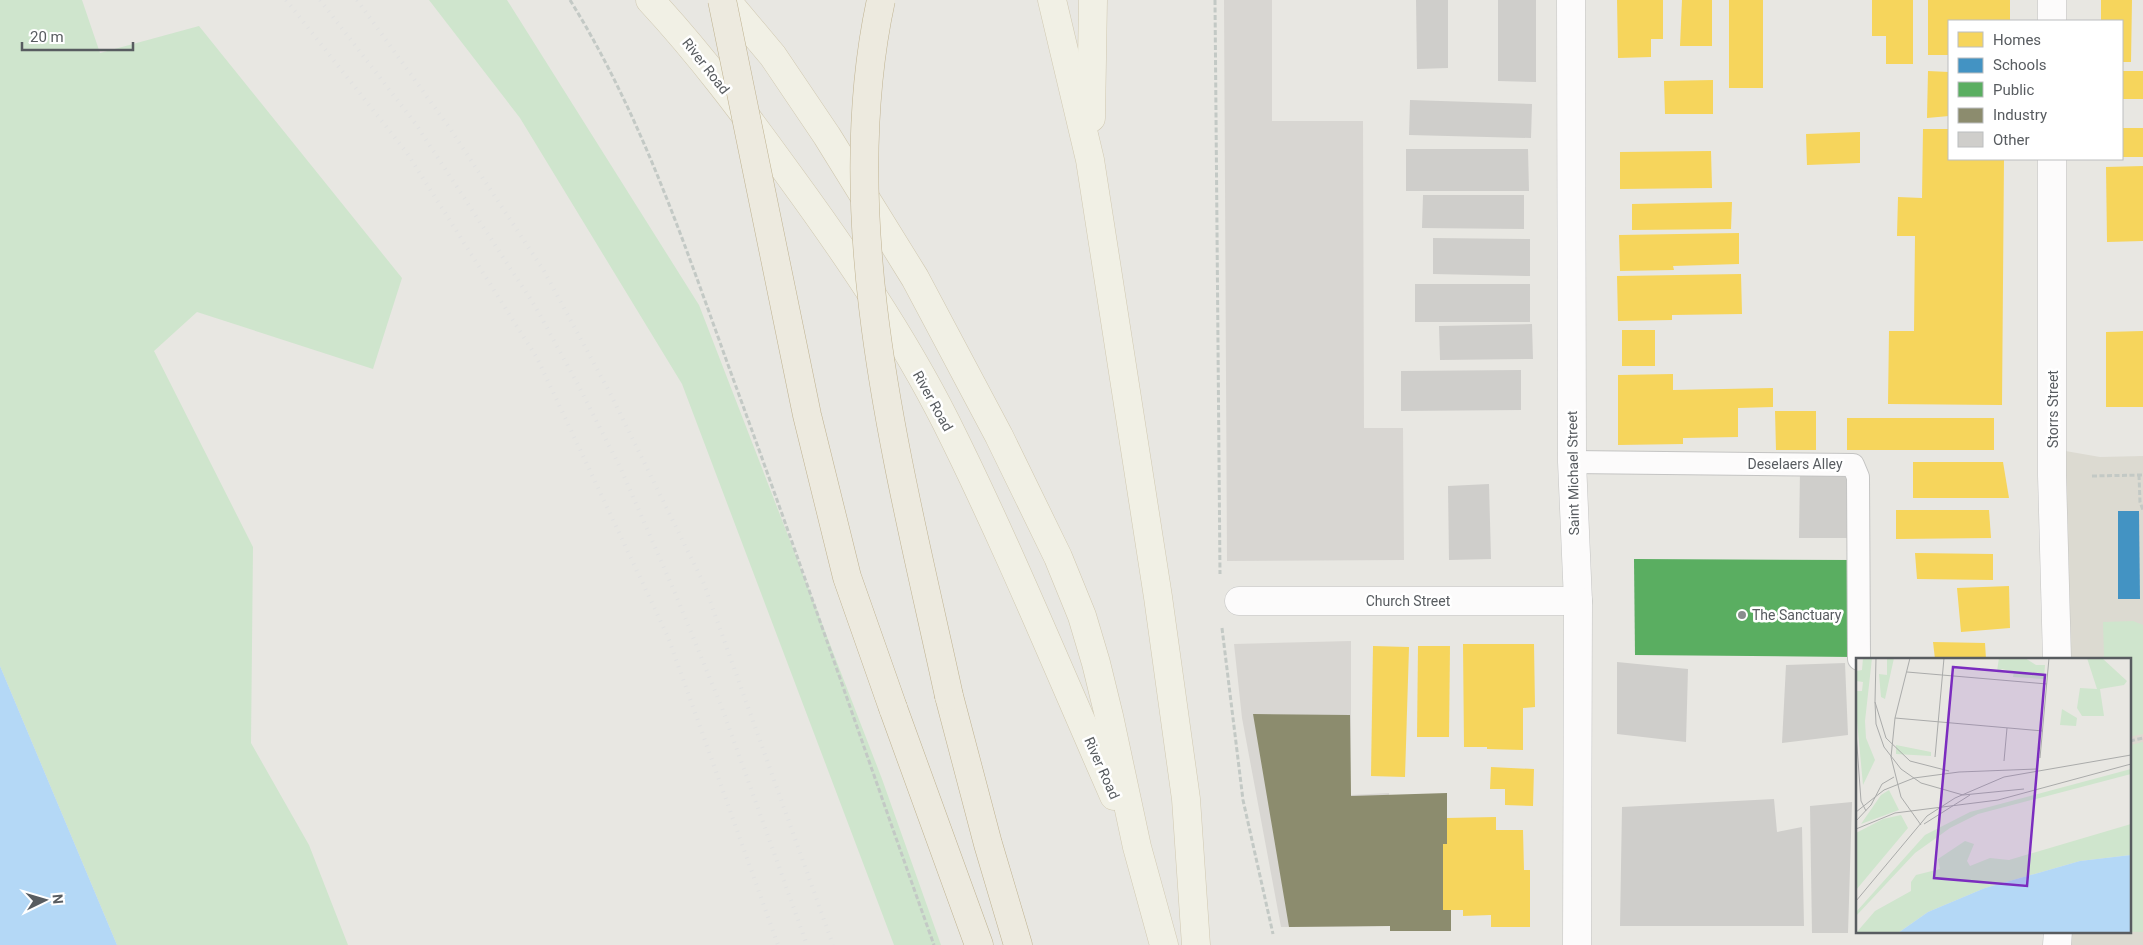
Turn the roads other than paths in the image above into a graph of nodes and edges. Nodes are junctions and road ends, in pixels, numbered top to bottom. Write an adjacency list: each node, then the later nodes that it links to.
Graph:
1 (650, 0): 17 (main road, River Road)
2 (722, 0): 19 (highway, bridge)
3 (726, 0): 17 (main road, River Road)
4 (881, 0): 20 (highway, bridge)
5 (1052, 0): 10 (main road)
6 (1093, 0): 10 (main road)
7 (1572, 0): 12 (street, Saint Michael Street)
8 (2052, 0): 9 (street)
9 (2052, 20)
10 (1090, 160): 22 (main road)
11 (2052, 160): 16 (street, Storrs Street)
12 (1572, 462): 14 (street, Saint Michael Street); 15 (lane, Deselaers Alley)
13 (1239, 601): 14 (street, Church Street)
14 (1578, 601): 23 (street, Saint Michael Street)
15 (1859, 658)
16 (2056, 658)
17 (1137, 847): 21 (main road, River Road)
18 (2058, 932): 24 (street)
19 (979, 945)
20 (1018, 945)
21 (1164, 945)
22 (1196, 945)
23 (1577, 945)
24 (2057, 945)

